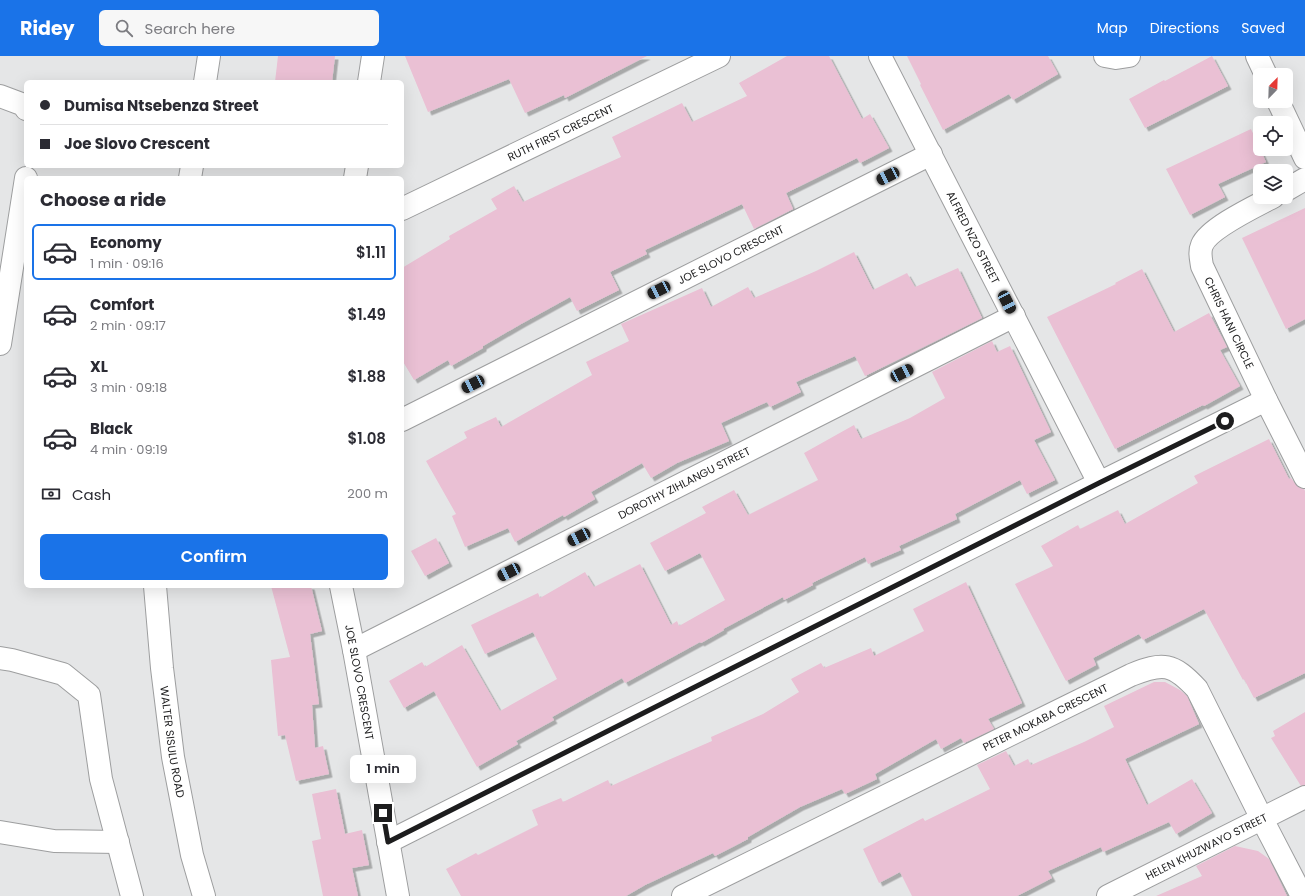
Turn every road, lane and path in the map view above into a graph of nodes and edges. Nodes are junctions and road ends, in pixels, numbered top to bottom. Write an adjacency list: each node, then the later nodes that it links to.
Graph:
1 (209, 56): 9 (street)
2 (373, 56): 10 (street)
3 (719, 56): 20 (street, RUTH FIRST CRESCENT)
4 (880, 56): 14 (street, ALFRED NZO STREET)
5 (1105, 56): 6 (street)
6 (1129, 56)
7 (1257, 56): 8 (street)
8 (1263, 68)
9 (205, 80)
10 (369, 80)
11 (0, 96): 12 (street)
12 (24, 105)
13 (1281, 108): 15 (street)
14 (931, 154): 21 (street, ALFRED NZO STREET); 24 (street, JOE SLOVO CRESCENT)
15 (1305, 158)
16 (1305, 179): 17 (street)
17 (1293, 186)
18 (24, 191): 22 (street)
19 (1260, 204): 23 (street, CHRIS HANI CIRCLE)
20 (404, 208)
21 (1014, 316): 26 (street, ALFRED NZO STREET); 29 (street, DOROTHY ZIHLANGU STREET)
22 (0, 344)
23 (1266, 400): 25 (street, CHRIS HANI CIRCLE); 26 (street)
24 (404, 419)
25 (1305, 477)
26 (1099, 483): 35 (street)
27 (155, 588): 37 (street, WALTER SISULU ROAD)
28 (341, 588): 29 (street, JOE SLOVO CRESCENT)
29 (354, 650): 35 (street, JOE SLOVO CRESCENT)
30 (0, 658): 34 (street)
31 (1305, 797): 32 (street, HELEN KHUZWAYO STREET)
32 (1262, 819): 39 (street, PETER MOKABA CRESCENT); 40 (street, HELEN KHUZWAYO STREET); 41 (street, PETER MOKABA CRESCENT)
33 (0, 832): 34 (street)
34 (118, 842): 36 (street)
35 (388, 842): 38 (street, JOE SLOVO CRESCENT)
36 (132, 896)
37 (204, 896)
38 (398, 896)
39 (683, 896)
40 (1108, 896)
41 (1302, 896)

